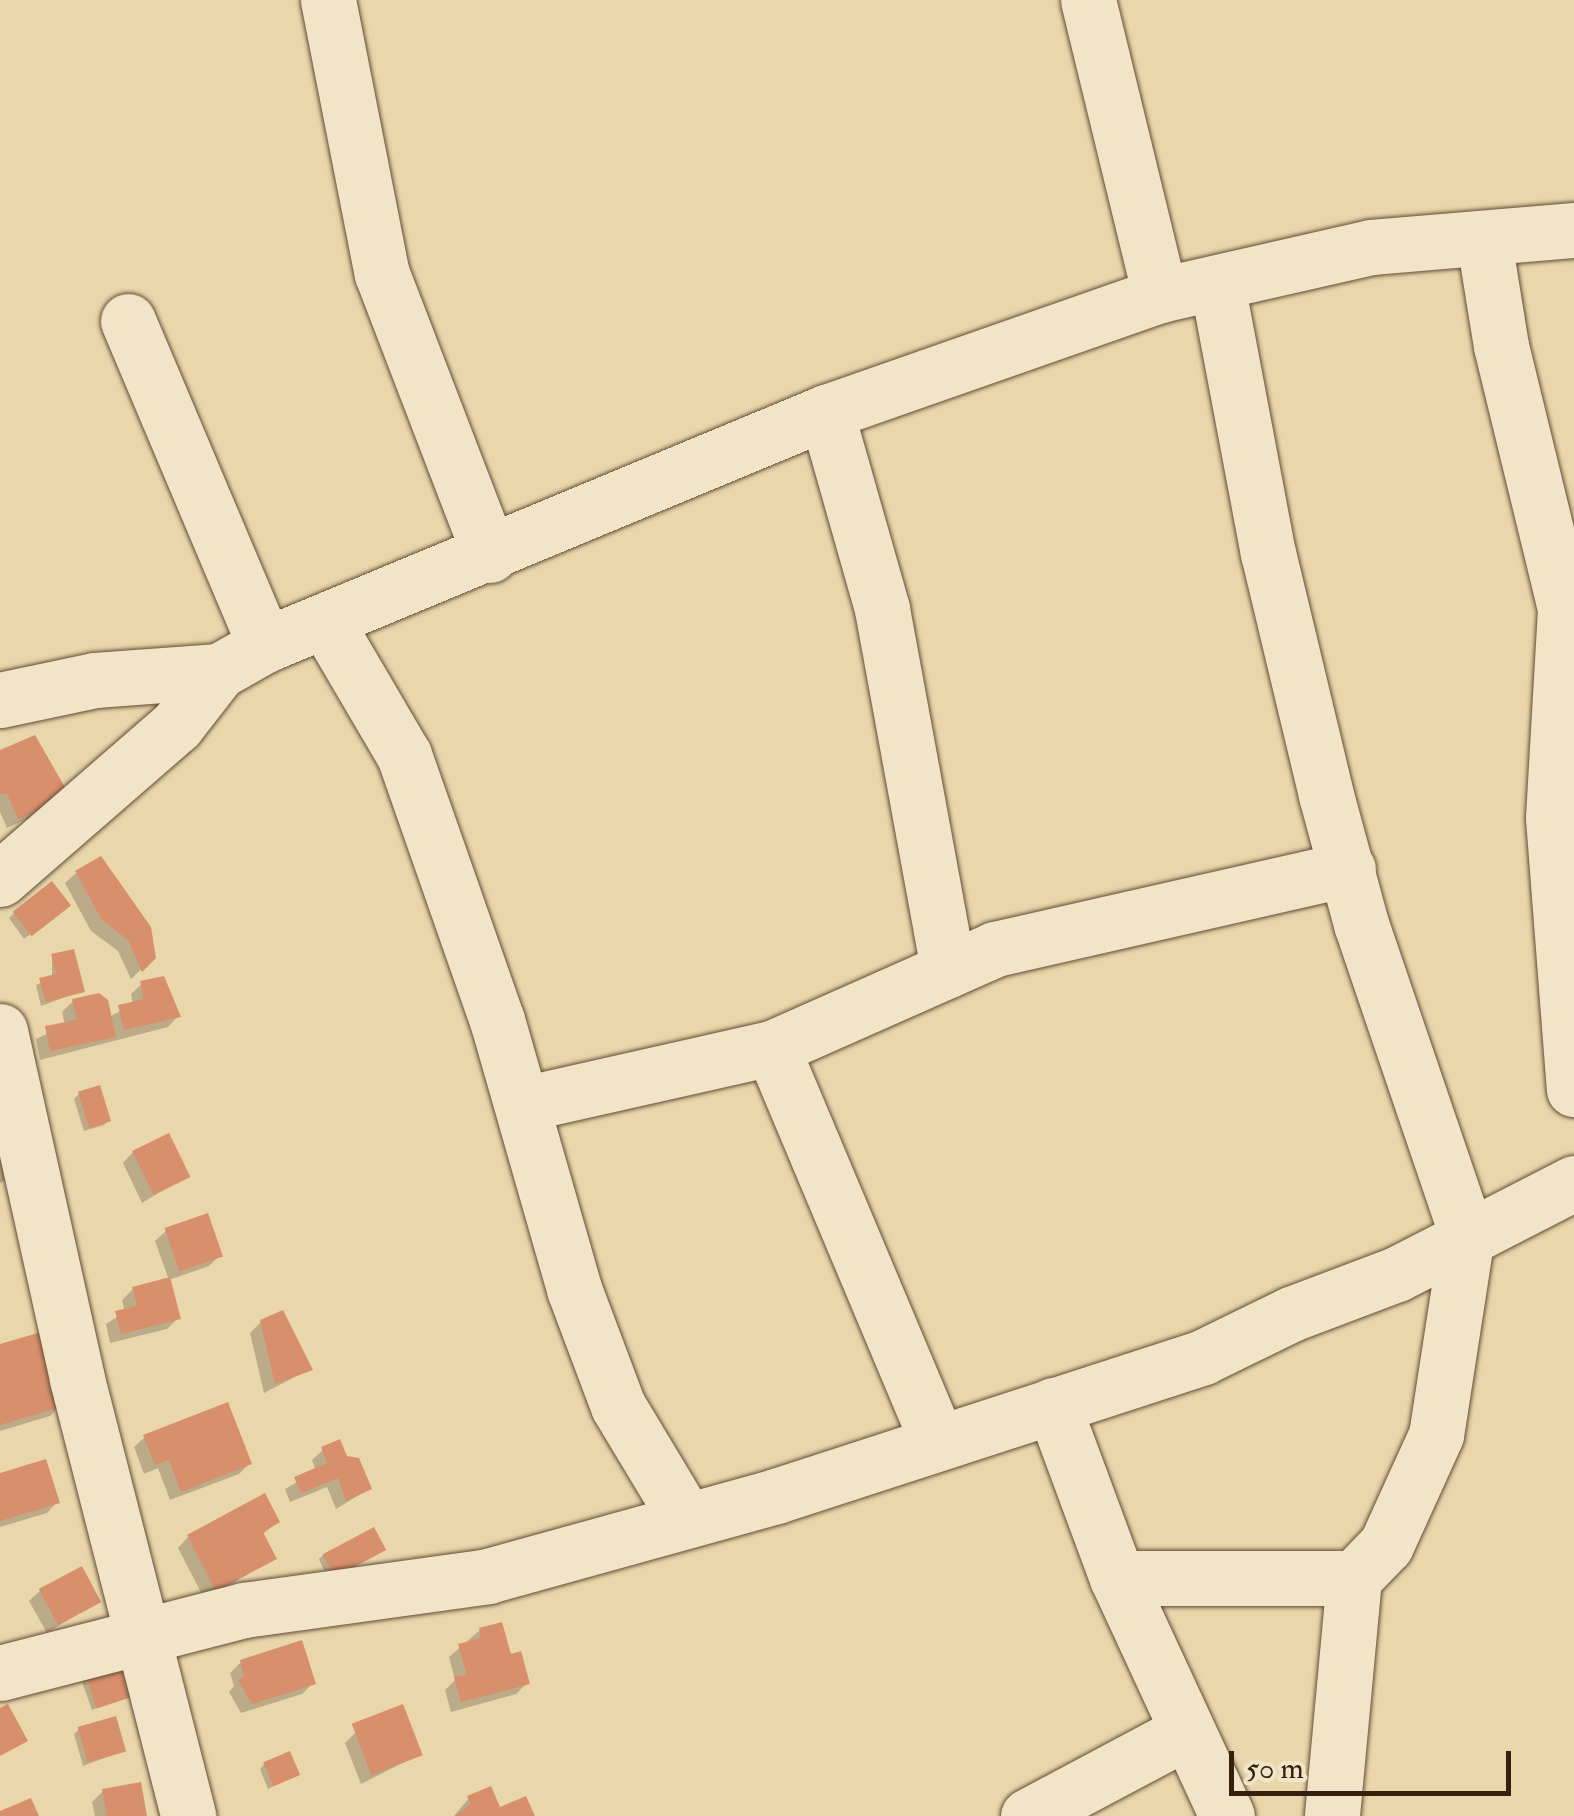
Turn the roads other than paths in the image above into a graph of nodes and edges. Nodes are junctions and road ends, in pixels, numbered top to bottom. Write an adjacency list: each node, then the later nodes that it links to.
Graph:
1 (328, 0): 9 (street)
2 (1088, 0): 6 (street)
3 (1574, 230): 4 (street)
4 (1484, 241): 5 (street); 19 (street)
5 (1218, 284): 6 (street); 14 (street)
6 (1160, 295): 8 (street)
7 (128, 321): 11 (street)
8 (826, 412): 9 (street); 16 (street)
9 (490, 555): 10 (street)
10 (327, 624): 11 (street); 20 (street)
11 (265, 644): 12 (street)
12 (219, 671): 13 (street); 15 (street)
13 (0, 700)
14 (1348, 869): 16 (street); 22 (street)
15 (0, 878)
16 (948, 970): 18 (street)
17 (0, 1031): 28 (street)
18 (772, 1048): 20 (street); 24 (street)
19 (1574, 1090)
20 (522, 1104): 25 (street)
21 (1574, 1183): 22 (street)
22 (1467, 1235): 23 (street); 27 (street)
23 (1053, 1405): 24 (street); 26 (street)
24 (938, 1443): 25 (street)
25 (686, 1520): 28 (street)
26 (1116, 1578): 27 (street); 30 (street)
27 (1354, 1578): 34 (street)
28 (144, 1640): 29 (street); 31 (street)
29 (0, 1674)
30 (1184, 1734): 32 (street); 33 (street)
31 (188, 1816)
32 (1028, 1816)
33 (1227, 1816)
34 (1332, 1816)

